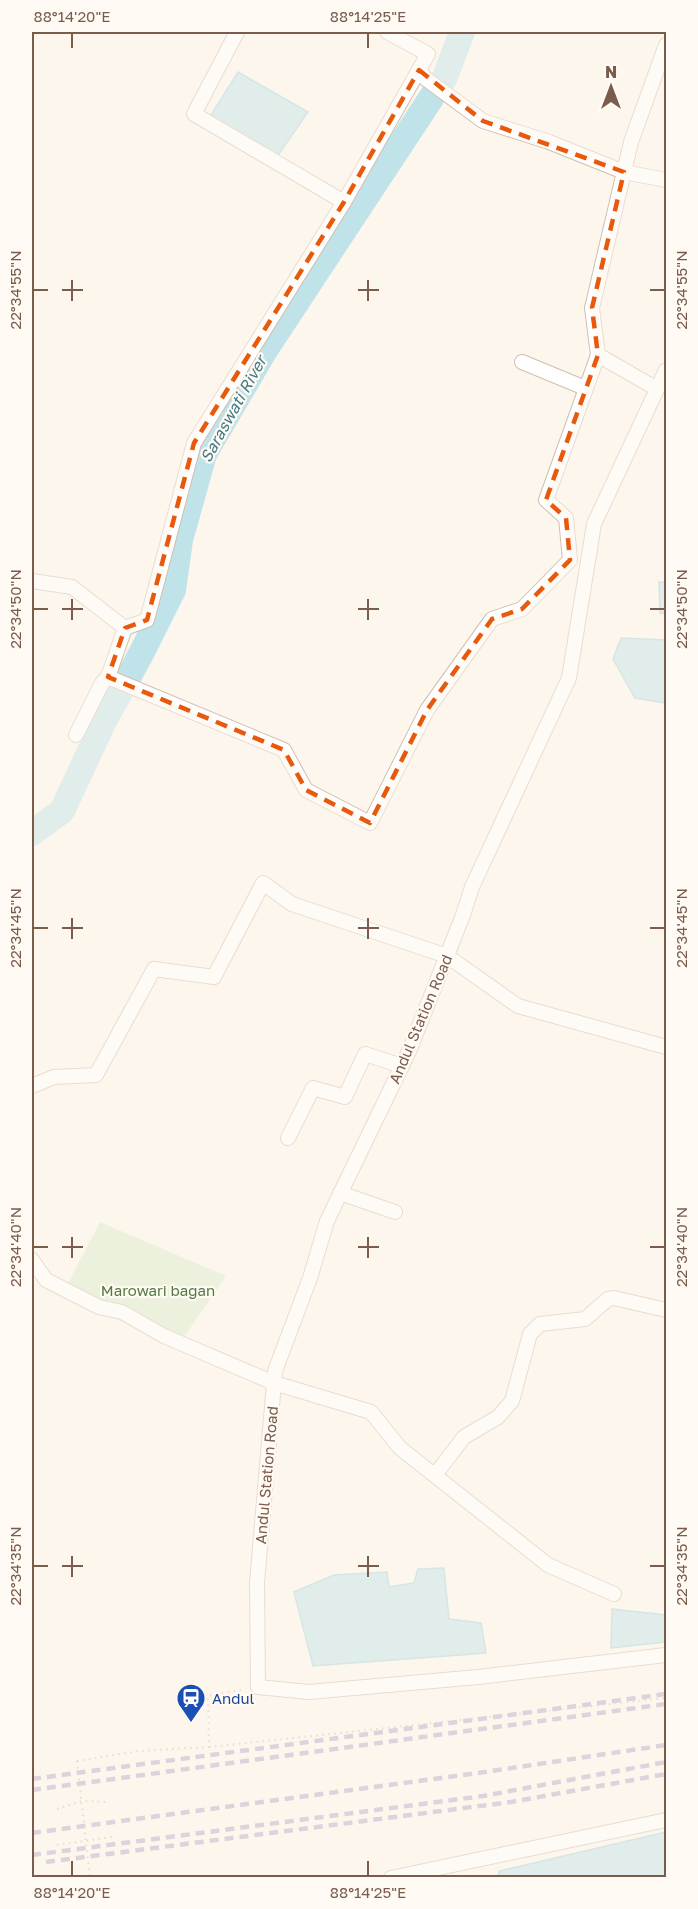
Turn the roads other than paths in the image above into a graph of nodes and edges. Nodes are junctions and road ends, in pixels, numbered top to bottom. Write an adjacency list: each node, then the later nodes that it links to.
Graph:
1 (237, 32): 7 (street)
2 (387, 32): 4 (street)
3 (666, 45): 5 (street)
4 (422, 75): 5 (street); 7 (street)
5 (624, 172): 6 (street); 8 (street)
6 (666, 180)
7 (344, 202): 14 (street)
8 (597, 355): 11 (street); 12 (street)
9 (522, 362): 11 (street)
10 (666, 370): 12 (street, Andul Station Road)
11 (585, 388): 15 (street)
12 (657, 389): 17 (street, Andul Station Road)
13 (32, 581): 14 (street)
14 (126, 628): 15 (street)
15 (108, 677): 16 (street)
16 (76, 735)
17 (447, 956): 18 (street); 19 (street, Andul Station Road); 20 (street)
18 (666, 1047)
19 (402, 1066): 21 (street); 22 (street, Andul Station Road)
20 (32, 1086)
21 (288, 1138)
22 (340, 1193): 23 (street); 26 (street, Andul Station Road)
23 (395, 1212)
24 (32, 1260): 26 (street)
25 (666, 1310): 27 (street)
26 (274, 1383): 27 (street); 29 (street, Andul Station Road)
27 (435, 1475): 28 (street)
28 (614, 1594)
29 (666, 1655)
30 (666, 1820): 31 (street)
31 (391, 1878)

